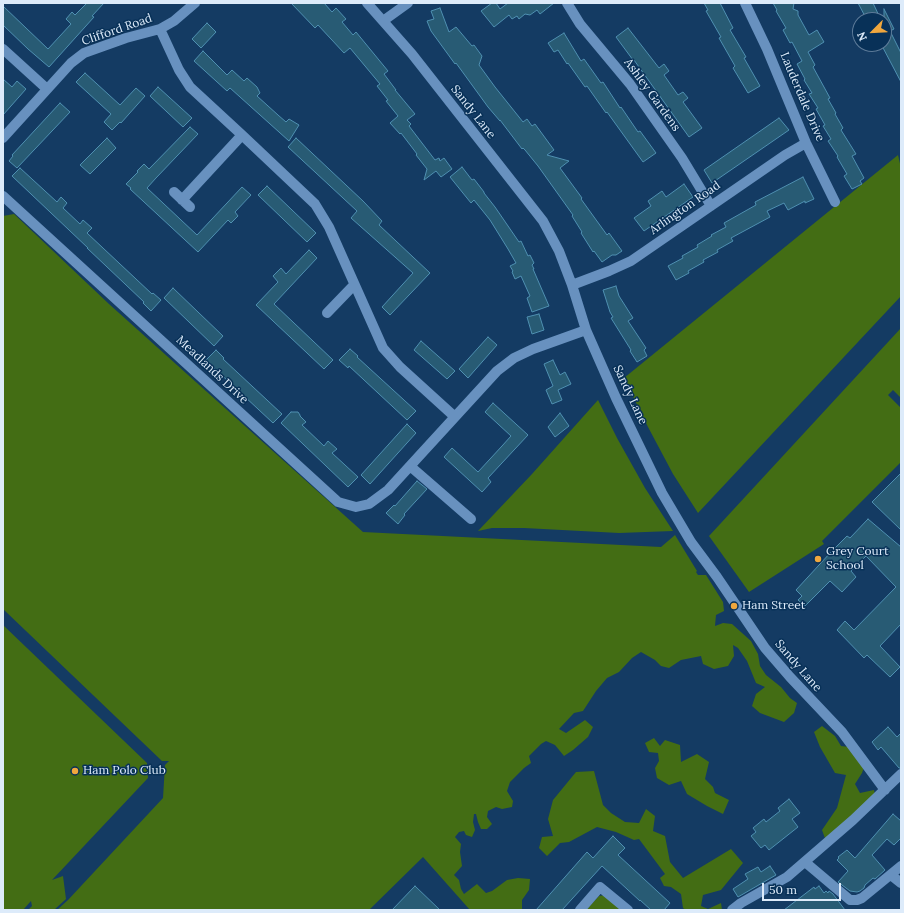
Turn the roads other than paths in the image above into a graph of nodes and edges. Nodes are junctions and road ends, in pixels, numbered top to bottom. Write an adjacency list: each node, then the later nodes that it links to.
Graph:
1 (195, 3): 7 (street, Clifford Road)
2 (367, 3): 6 (street, Sandy Lane)
3 (408, 3): 6 (street)
4 (567, 3): 16 (street, Ashley Gardens)
5 (745, 3): 12 (street, Lauderdale Drive)
6 (383, 21): 18 (street, Sandy Lane)
7 (160, 29): 9 (street, Clifford Road); 10 (street)
8 (3, 49): 9 (street)
9 (47, 89): 11 (street, Clifford Road)
10 (242, 135): 13 (street); 17 (street)
11 (3, 138)
12 (806, 143): 15 (street, Lauderdale Drive); 16 (street, Arlington Road)
13 (174, 192)
14 (3, 196): 22 (street, Meadlands Drive)
15 (835, 202)
16 (711, 206): 18 (street, Arlington Road)
17 (354, 285): 19 (street); 21 (street)
18 (572, 285): 20 (street, Sandy Lane)
19 (327, 313)
20 (586, 330): 21 (street, Meadlands Drive); 25 (street, Sandy Lane)
21 (455, 417): 22 (street, Meadlands Drive)
22 (410, 466): 23 (street)
23 (471, 519)
24 (901, 774): 25 (street)
25 (885, 790): 26 (street)
26 (805, 862): 28 (street); 32 (street)
27 (901, 866): 28 (street)
28 (891, 875): 29 (street)
29 (901, 883)
30 (580, 910): 31 (street)
31 (628, 910)
32 (732, 910)

